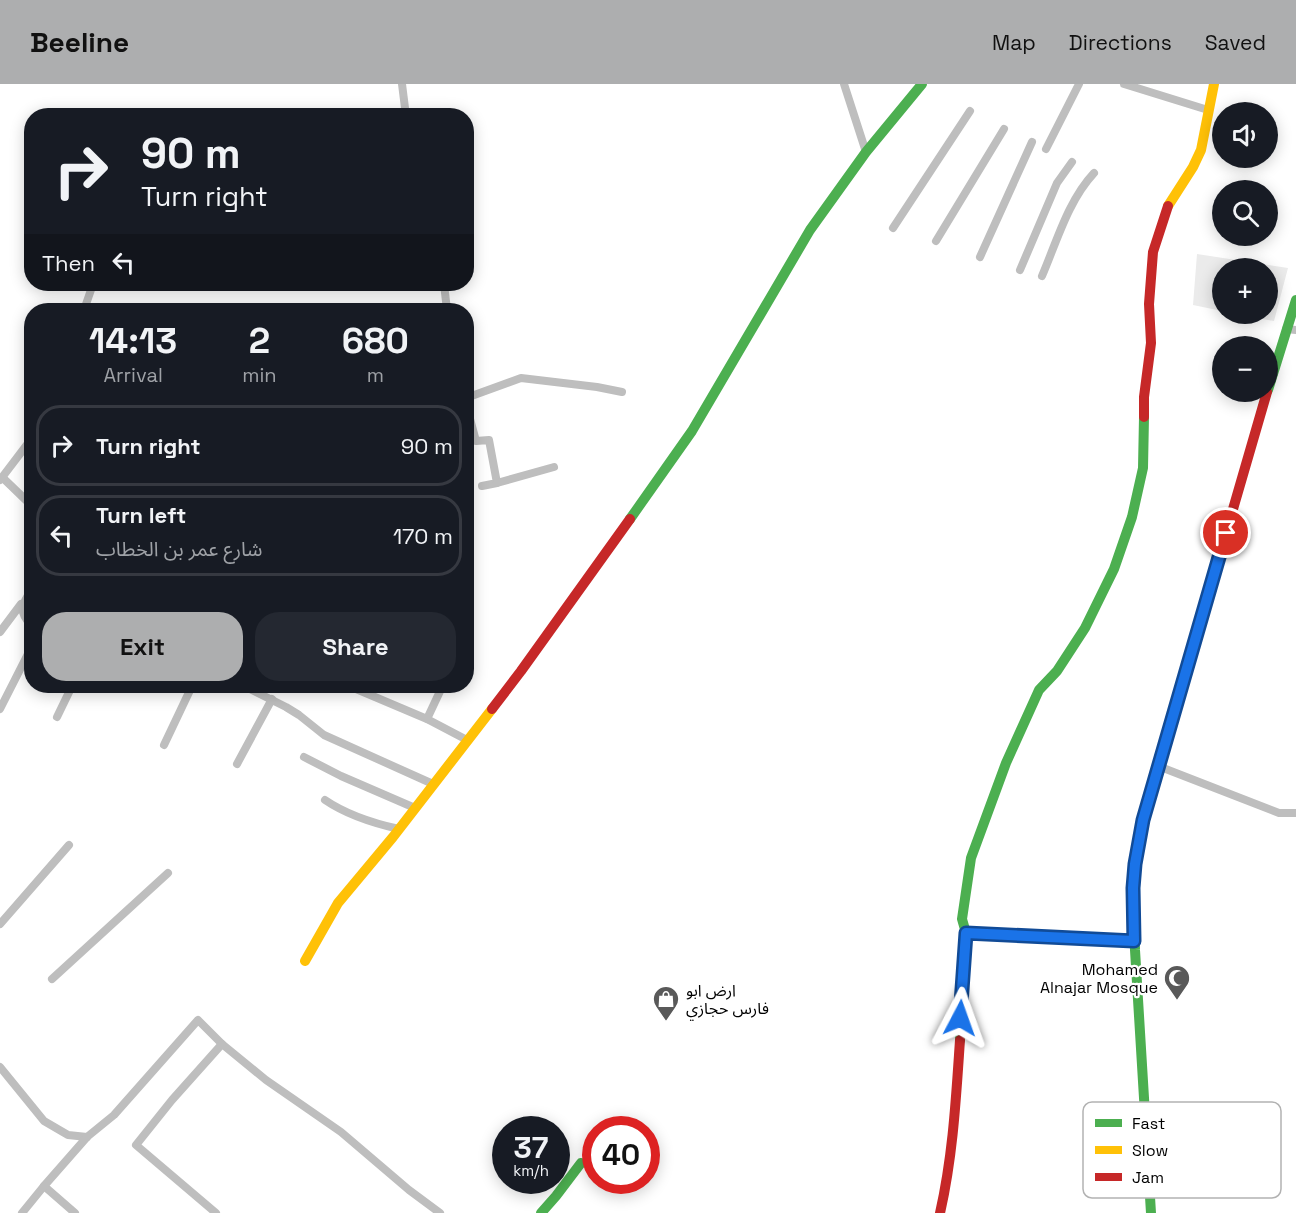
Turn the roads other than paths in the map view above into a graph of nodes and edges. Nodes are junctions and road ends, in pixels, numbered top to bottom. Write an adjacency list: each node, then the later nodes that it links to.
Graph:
1 (402, 84): 7 (street)
2 (844, 84): 13 (street)
3 (922, 84): 13 (street)
4 (1079, 84): 12 (street)
5 (1125, 84): 8 (street)
6 (1214, 84): 8 (street)
7 (405, 108)
8 (1208, 110): 61 (street)
9 (970, 111): 16 (street)
10 (1004, 129): 17 (street)
11 (1032, 142): 18 (street)
12 (1046, 149)
13 (866, 152): 48 (street)
14 (1072, 162): 19 (street)
15 (1094, 173): 20 (street)
16 (893, 228)
17 (936, 241)
18 (980, 257)
19 (1020, 270)
20 (1042, 276)
21 (1296, 300): 22 (street)
22 (1291, 329): 23 (street)
23 (1278, 363)
24 (622, 392): 25 (street)
25 (474, 395)
26 (1264, 402): 52 (street)
27 (474, 434): 31 (street)
28 (24, 449): 30 (street)
29 (554, 468): 31 (street)
30 (1, 479): 33 (street)
31 (497, 483): 32 (street)
32 (482, 486)
33 (24, 499)
34 (24, 599): 37 (street)
35 (24, 601): 36 (street)
36 (24, 616)
37 (0, 632)
38 (24, 662): 45 (street)
39 (69, 693): 46 (street)
40 (189, 693): 49 (street)
41 (259, 693): 44 (street)
42 (366, 693): 47 (street)
43 (439, 693): 47 (street)
44 (272, 699): 51 (street); 53 (street)
45 (0, 709)
46 (57, 717)
47 (427, 719): 48 (street)
48 (467, 740): 53 (street)
49 (164, 745)
50 (304, 757): 55 (street)
51 (237, 764)
52 (1158, 766): 56 (street); 62 (street)
53 (433, 784): 55 (street)
54 (325, 800): 57 (street)
55 (415, 808): 57 (street)
56 (1296, 813)
57 (399, 829): 63 (street)
58 (69, 844): 60 (street)
59 (168, 873): 64 (street)
60 (0, 924)
61 (966, 933): 62 (street); 77 (street)
62 (1134, 941): 67 (street)
63 (305, 961)
64 (52, 979)
65 (222, 1044): 68 (street); 74 (street); 75 (street)
66 (0, 1067): 68 (street)
67 (1144, 1102)
68 (87, 1137): 70 (street)
69 (581, 1163): 76 (street)
70 (44, 1186): 72 (street); 73 (street)
71 (1150, 1198): 78 (street)
72 (22, 1213)
73 (75, 1213)
74 (216, 1213)
75 (440, 1213)
76 (541, 1213)
77 (940, 1213)
78 (1151, 1213)

